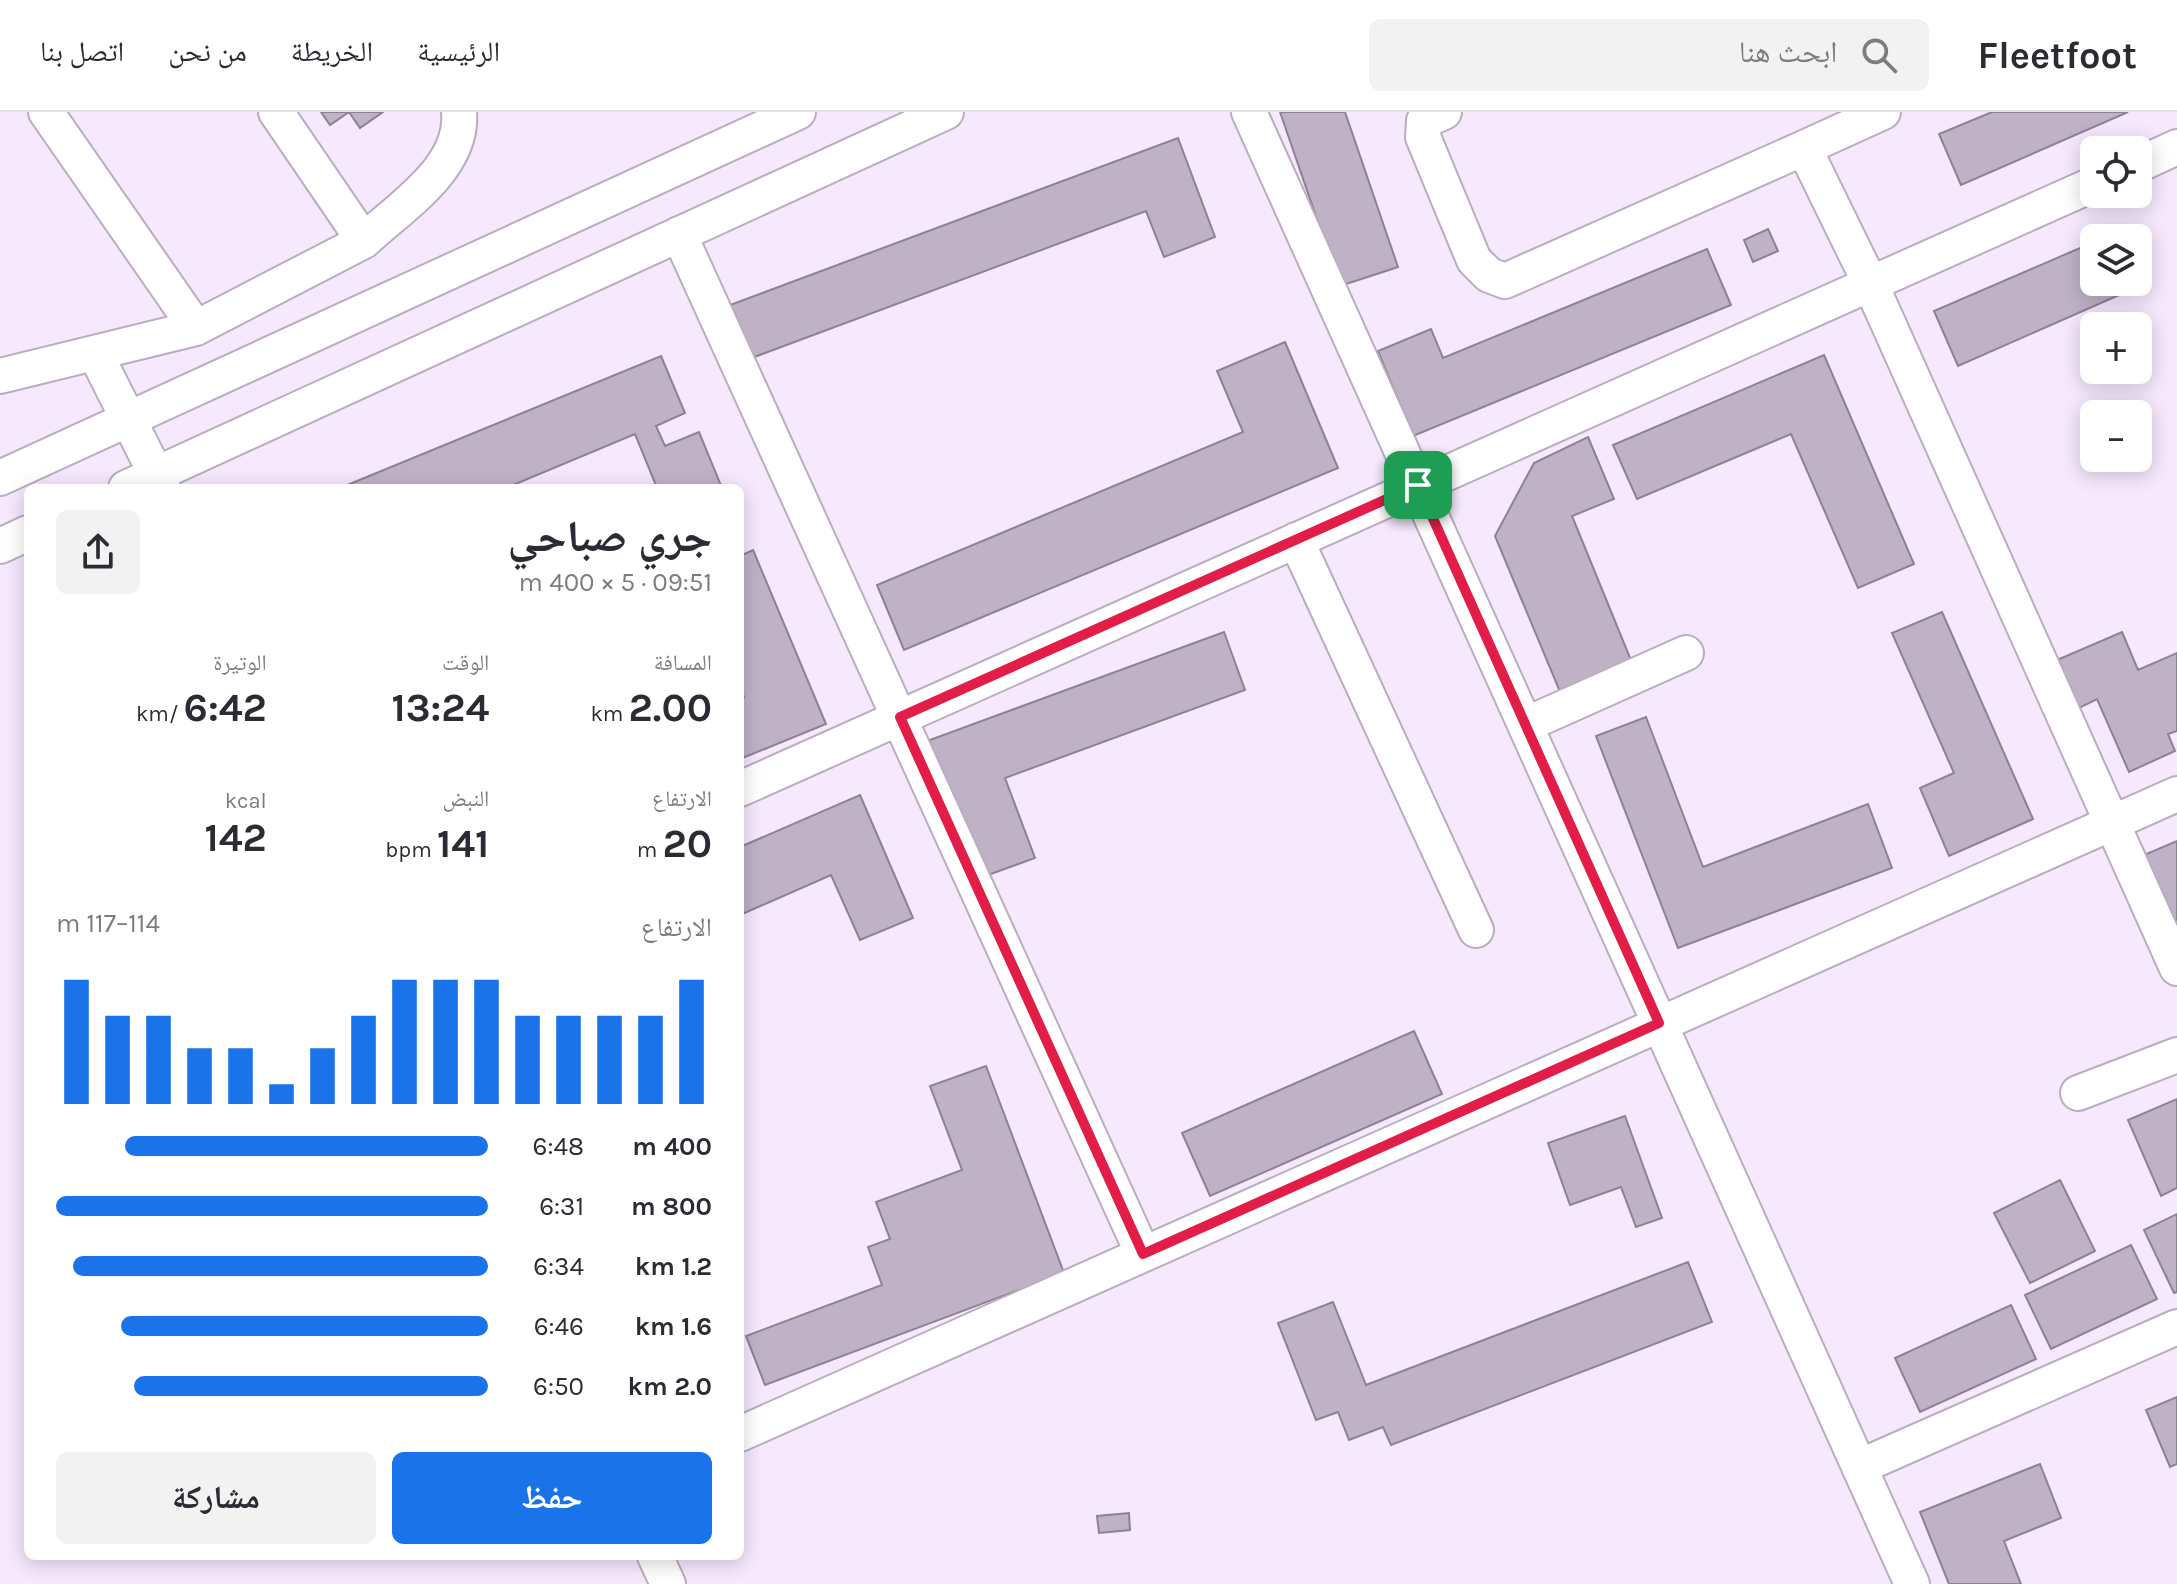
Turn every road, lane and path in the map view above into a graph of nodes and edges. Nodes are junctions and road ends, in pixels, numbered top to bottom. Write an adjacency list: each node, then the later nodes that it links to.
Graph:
1 (46, 112): 16 (street)
2 (276, 112): 14 (street)
3 (459, 112): 14 (street)
4 (798, 112): 19 (street)
5 (946, 112): 13 (street)
6 (1249, 112): 22 (street)
7 (1444, 112): 10 (street)
8 (1883, 112): 10 (street)
9 (2177, 147): 11 (street)
10 (1804, 148): 15 (street)
11 (2152, 159)
12 (2080, 190): 15 (street)
13 (679, 234): 21 (street); 27 (street)
14 (364, 241): 16 (street)
15 (1871, 285): 22 (street); 31 (street)
16 (196, 328): 17 (street)
17 (95, 353): 18 (street); 19 (street)
18 (0, 376)
19 (127, 420): 20 (street); 21 (street)
20 (0, 478)
21 (148, 483)
22 (1418, 485): 24 (street); 28 (street)
23 (24, 535): 25 (street)
24 (1296, 540): 27 (street); 32 (street)
25 (0, 546)
26 (1686, 653): 28 (street)
27 (900, 717): 29 (street); 37 (street)
28 (1525, 725): 34 (street)
29 (744, 787)
30 (2177, 794): 31 (street)
31 (2112, 824): 33 (street); 34 (street)
32 (1476, 930)
33 (2177, 968)
34 (1659, 1023): 37 (street); 40 (street)
35 (2177, 1055): 36 (street)
36 (2078, 1093)
37 (1143, 1254): 39 (street)
38 (2177, 1327): 40 (street)
39 (744, 1432)
40 (1859, 1467): 43 (street)
41 (657, 1560): 42 (street)
42 (668, 1584)
43 (1912, 1584)

